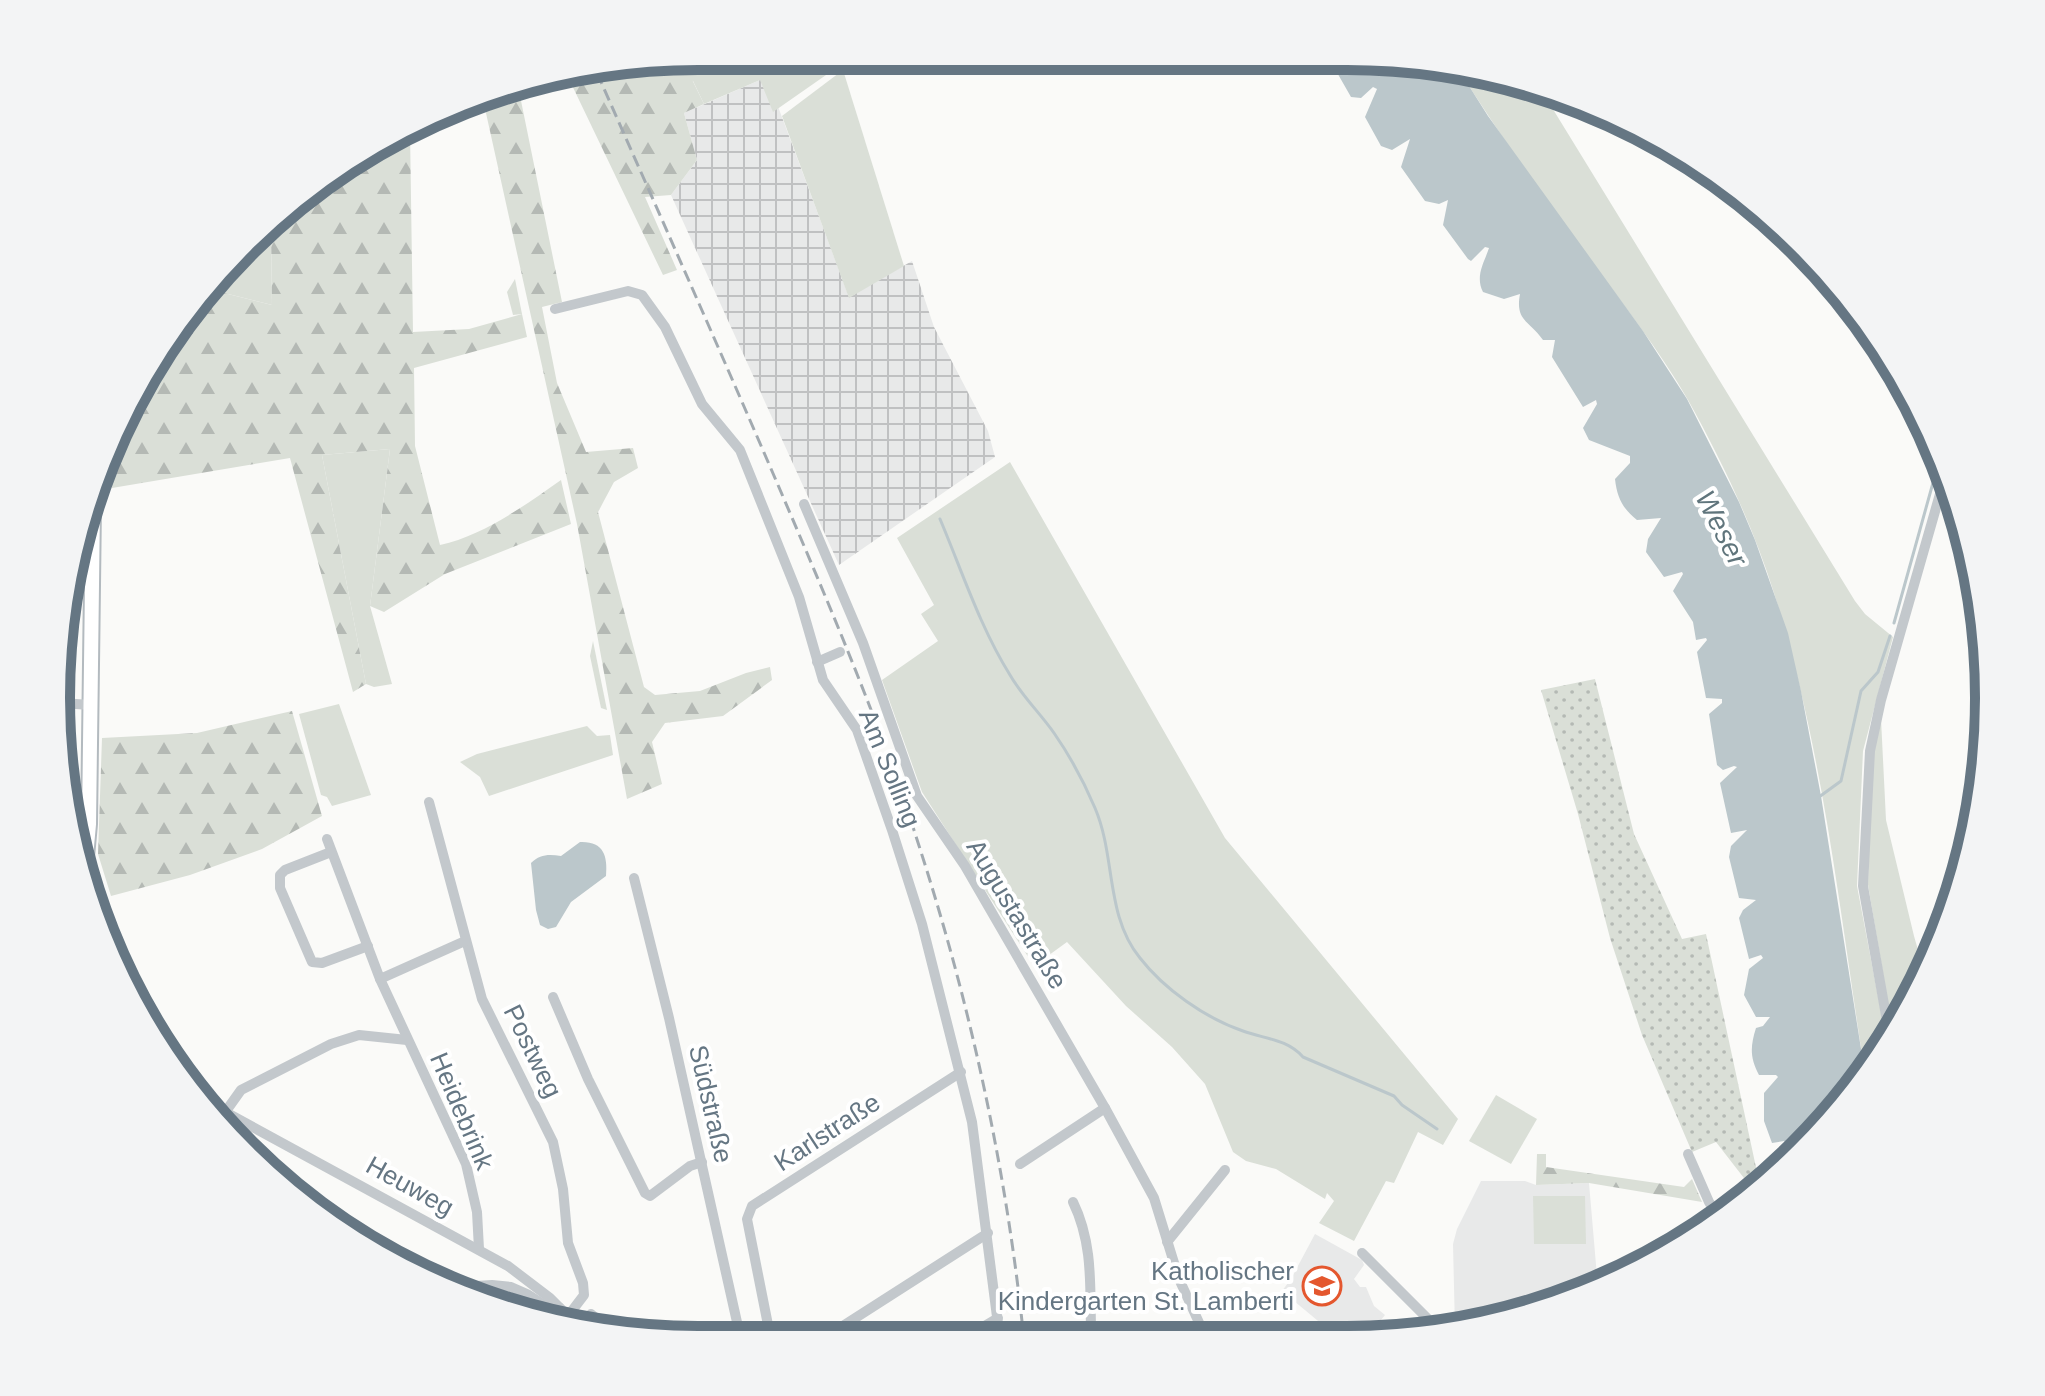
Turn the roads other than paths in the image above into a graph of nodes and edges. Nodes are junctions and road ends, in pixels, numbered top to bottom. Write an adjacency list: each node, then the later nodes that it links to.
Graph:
1 (555, 309): 6 (street, Am Solling)
2 (1941, 492): 18 (street)
3 (804, 504): 5 (street, Augustastraße)
4 (93, 529): 8 (main road)
5 (863, 643): 6 (street); 21 (street, Augustastraße)
6 (817, 662): 20 (street, Am Solling)
7 (70, 704): 8 (street)
8 (91, 705): 11 (main road)
9 (429, 802): 14 (street, Postweg)
10 (327, 839): 12 (street, Heidebrink)
11 (87, 844)
12 (331, 852): 15 (street, Heidebrink); 15 (street)
13 (634, 878): 24 (street, Südstraße)
14 (465, 941): 16 (street); 35 (street, Postweg)
15 (368, 946): 16 (street, Heidebrink)
16 (380, 979): 19 (street, Heidebrink)
17 (553, 997): 24 (street)
18 (1887, 1019)
19 (407, 1040): 22 (street, Heidebrink); 31 (street, Heidebrink)
20 (961, 1072): 29 (street, Am Solling); 41 (street, Karlstraße)
21 (1105, 1108): 25 (street); 30 (street, Augustastraße)
22 (226, 1111): 31 (street, Heuweg)
23 (1688, 1154): 28 (street)
24 (702, 1162): 40 (street, Südstraße)
25 (1020, 1164)
26 (1225, 1170): 30 (street)
27 (1073, 1202): 45 (street)
28 (1713, 1208)
29 (988, 1233): 38 (street, Am Solling); 42 (street)
30 (1167, 1242): 46 (street, Augustastraße)
31 (479, 1249): 35 (street, Heuweg)
32 (1362, 1253): 39 (street)
33 (478, 1286): 34 (street)
34 (549, 1308)
35 (564, 1312)
36 (591, 1314): 37 (street)
37 (595, 1317)
38 (998, 1318): 43 (street); 44 (street, Am Solling)
39 (1430, 1321)
40 (738, 1326)
41 (768, 1326)
42 (850, 1326)
43 (985, 1326)
44 (999, 1326)
45 (1091, 1326)
46 (1201, 1326)

